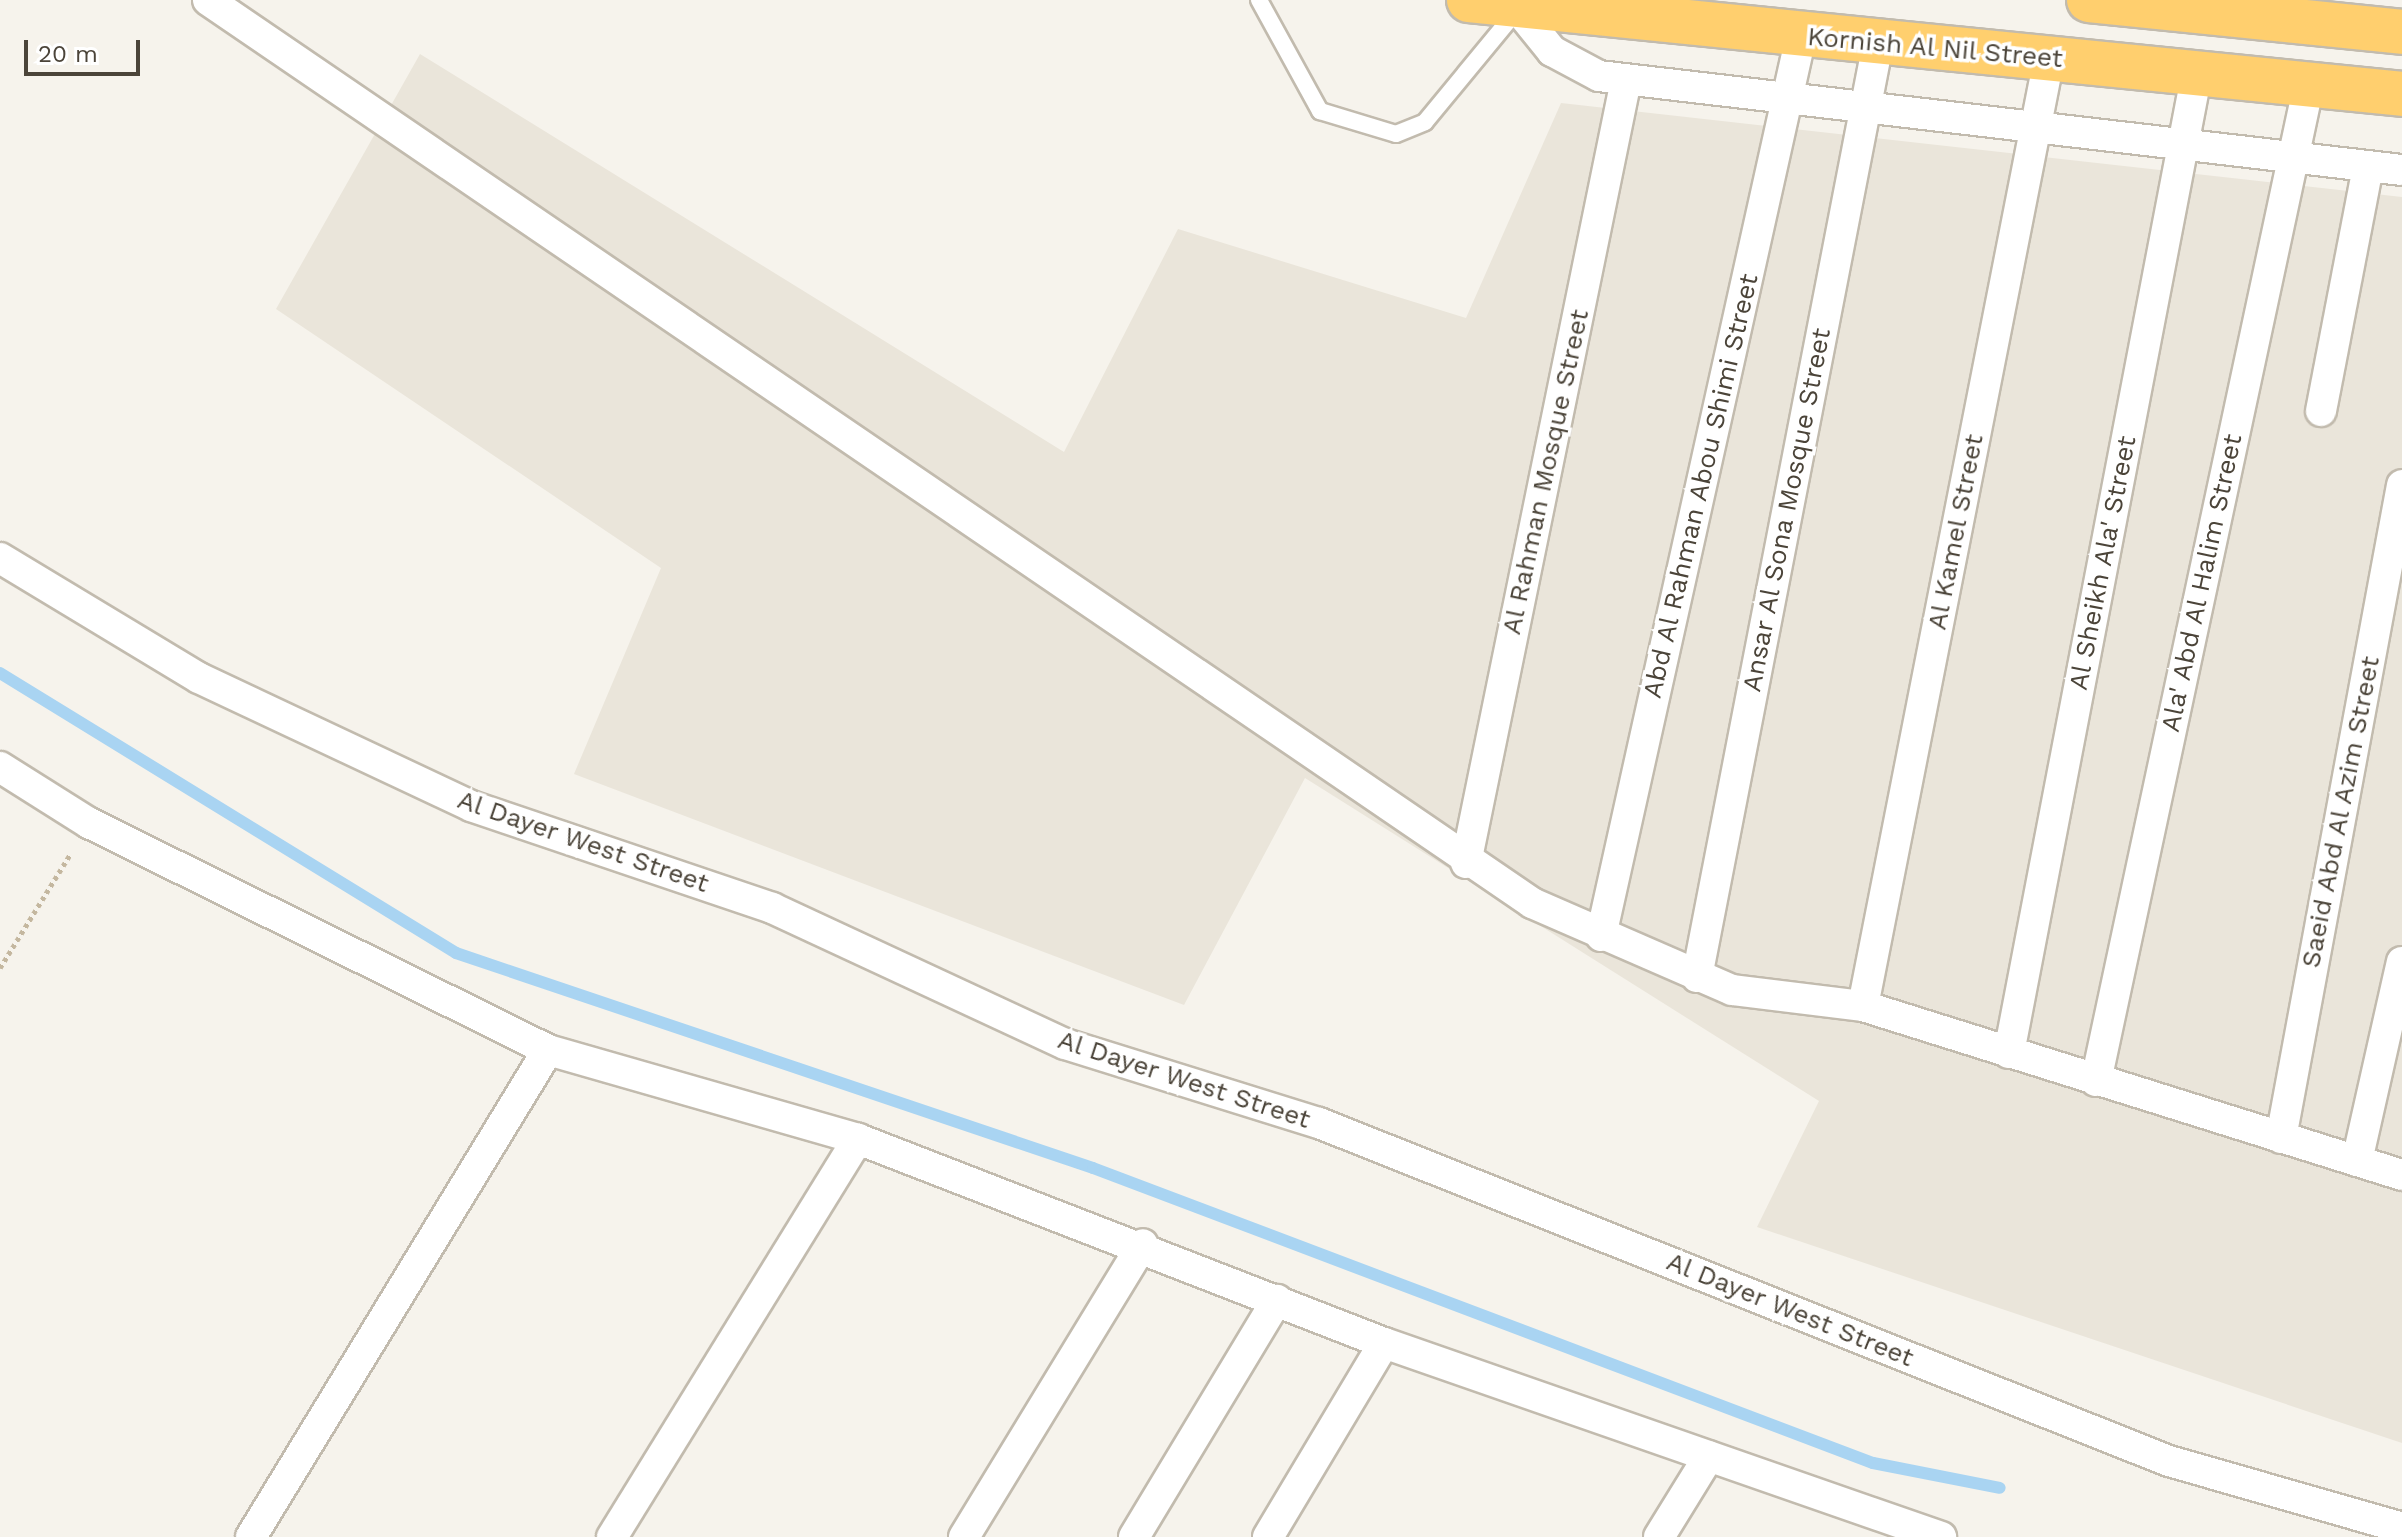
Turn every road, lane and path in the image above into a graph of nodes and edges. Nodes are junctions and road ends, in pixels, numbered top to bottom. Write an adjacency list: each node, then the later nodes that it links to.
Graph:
1 (208, 0): 28 (street)
2 (1259, 0): 6 (lane)
3 (1469, 0): 6 (highway, Kornish Al Nil Street)
4 (2089, 0): 5 (highway)
5 (2208, 6): 7 (highway)
6 (1518, 9): 8 (highway, Kornish Al Nil Street); 12 (street)
7 (2402, 32)
8 (1801, 36): 9 (highway, Kornish Al Nil Street); 15 (street, Abd Al Rahman Abou Shimi Street)
9 (1878, 43): 10 (highway, Kornish Al Nil Street); 16 (street, Ansar Al Sona Mosque Street)
10 (2049, 59): 11 (highway, Kornish Al Nil Street); 17 (street, Al Kamel Street)
11 (2197, 72): 13 (highway, Kornish Al Nil Street); 18 (street, Al Sheikh Ala' Street)
12 (1626, 80): 15 (street); 28 (street, Al Rahman Mosque Street)
13 (2309, 84): 14 (highway, Kornish Al Nil Street); 19 (street, Ala' Abd Al Halim Street)
14 (2402, 94)
15 (1787, 101): 16 (street); 29 (street, Abd Al Rahman Abou Shimi Street)
16 (1865, 110): 17 (street); 32 (street, Ansar Al Sona Mosque Street)
17 (2036, 129): 18 (street); 33 (street, Al Kamel Street)
18 (2183, 145): 19 (street); 35 (street, Al Sheikh Ala' Street)
19 (2293, 158): 20 (street); 36 (street, Ala' Abd Al Halim Street)
20 (2368, 166): 21 (street); 22 (street)
21 (2402, 170)
22 (2321, 411)
23 (2402, 485): 25 (street, Saeid Abd Al Azim Street)
24 (0, 558): 45 (street, Al Dayer West Street)
25 (2390, 610): 37 (street, Saeid Abd Al Azim Street)
26 (0, 767): 27 (street)
27 (89, 823): 31 (path); 34 (street)
28 (1466, 863): 29 (street)
29 (1601, 936): 32 (street)
30 (2402, 962): 39 (street)
31 (0, 968)
32 (1697, 977): 33 (street)
33 (1863, 1006): 35 (street)
34 (548, 1050): 38 (street); 46 (street)
35 (2009, 1053): 36 (street)
36 (2096, 1081): 37 (street)
37 (2281, 1138): 39 (street)
38 (858, 1139): 41 (street); 47 (street)
39 (2357, 1161): 40 (street)
40 (2402, 1175)
41 (1143, 1244): 42 (street); 48 (street)
42 (1277, 1300): 43 (street); 49 (street)
43 (1384, 1343): 44 (street); 50 (street)
44 (1709, 1456): 51 (street); 52 (street)
45 (2402, 1528)
46 (251, 1537)
47 (612, 1537)
48 (964, 1537)
49 (1134, 1537)
50 (1268, 1537)
51 (1659, 1537)
52 (1941, 1537)

